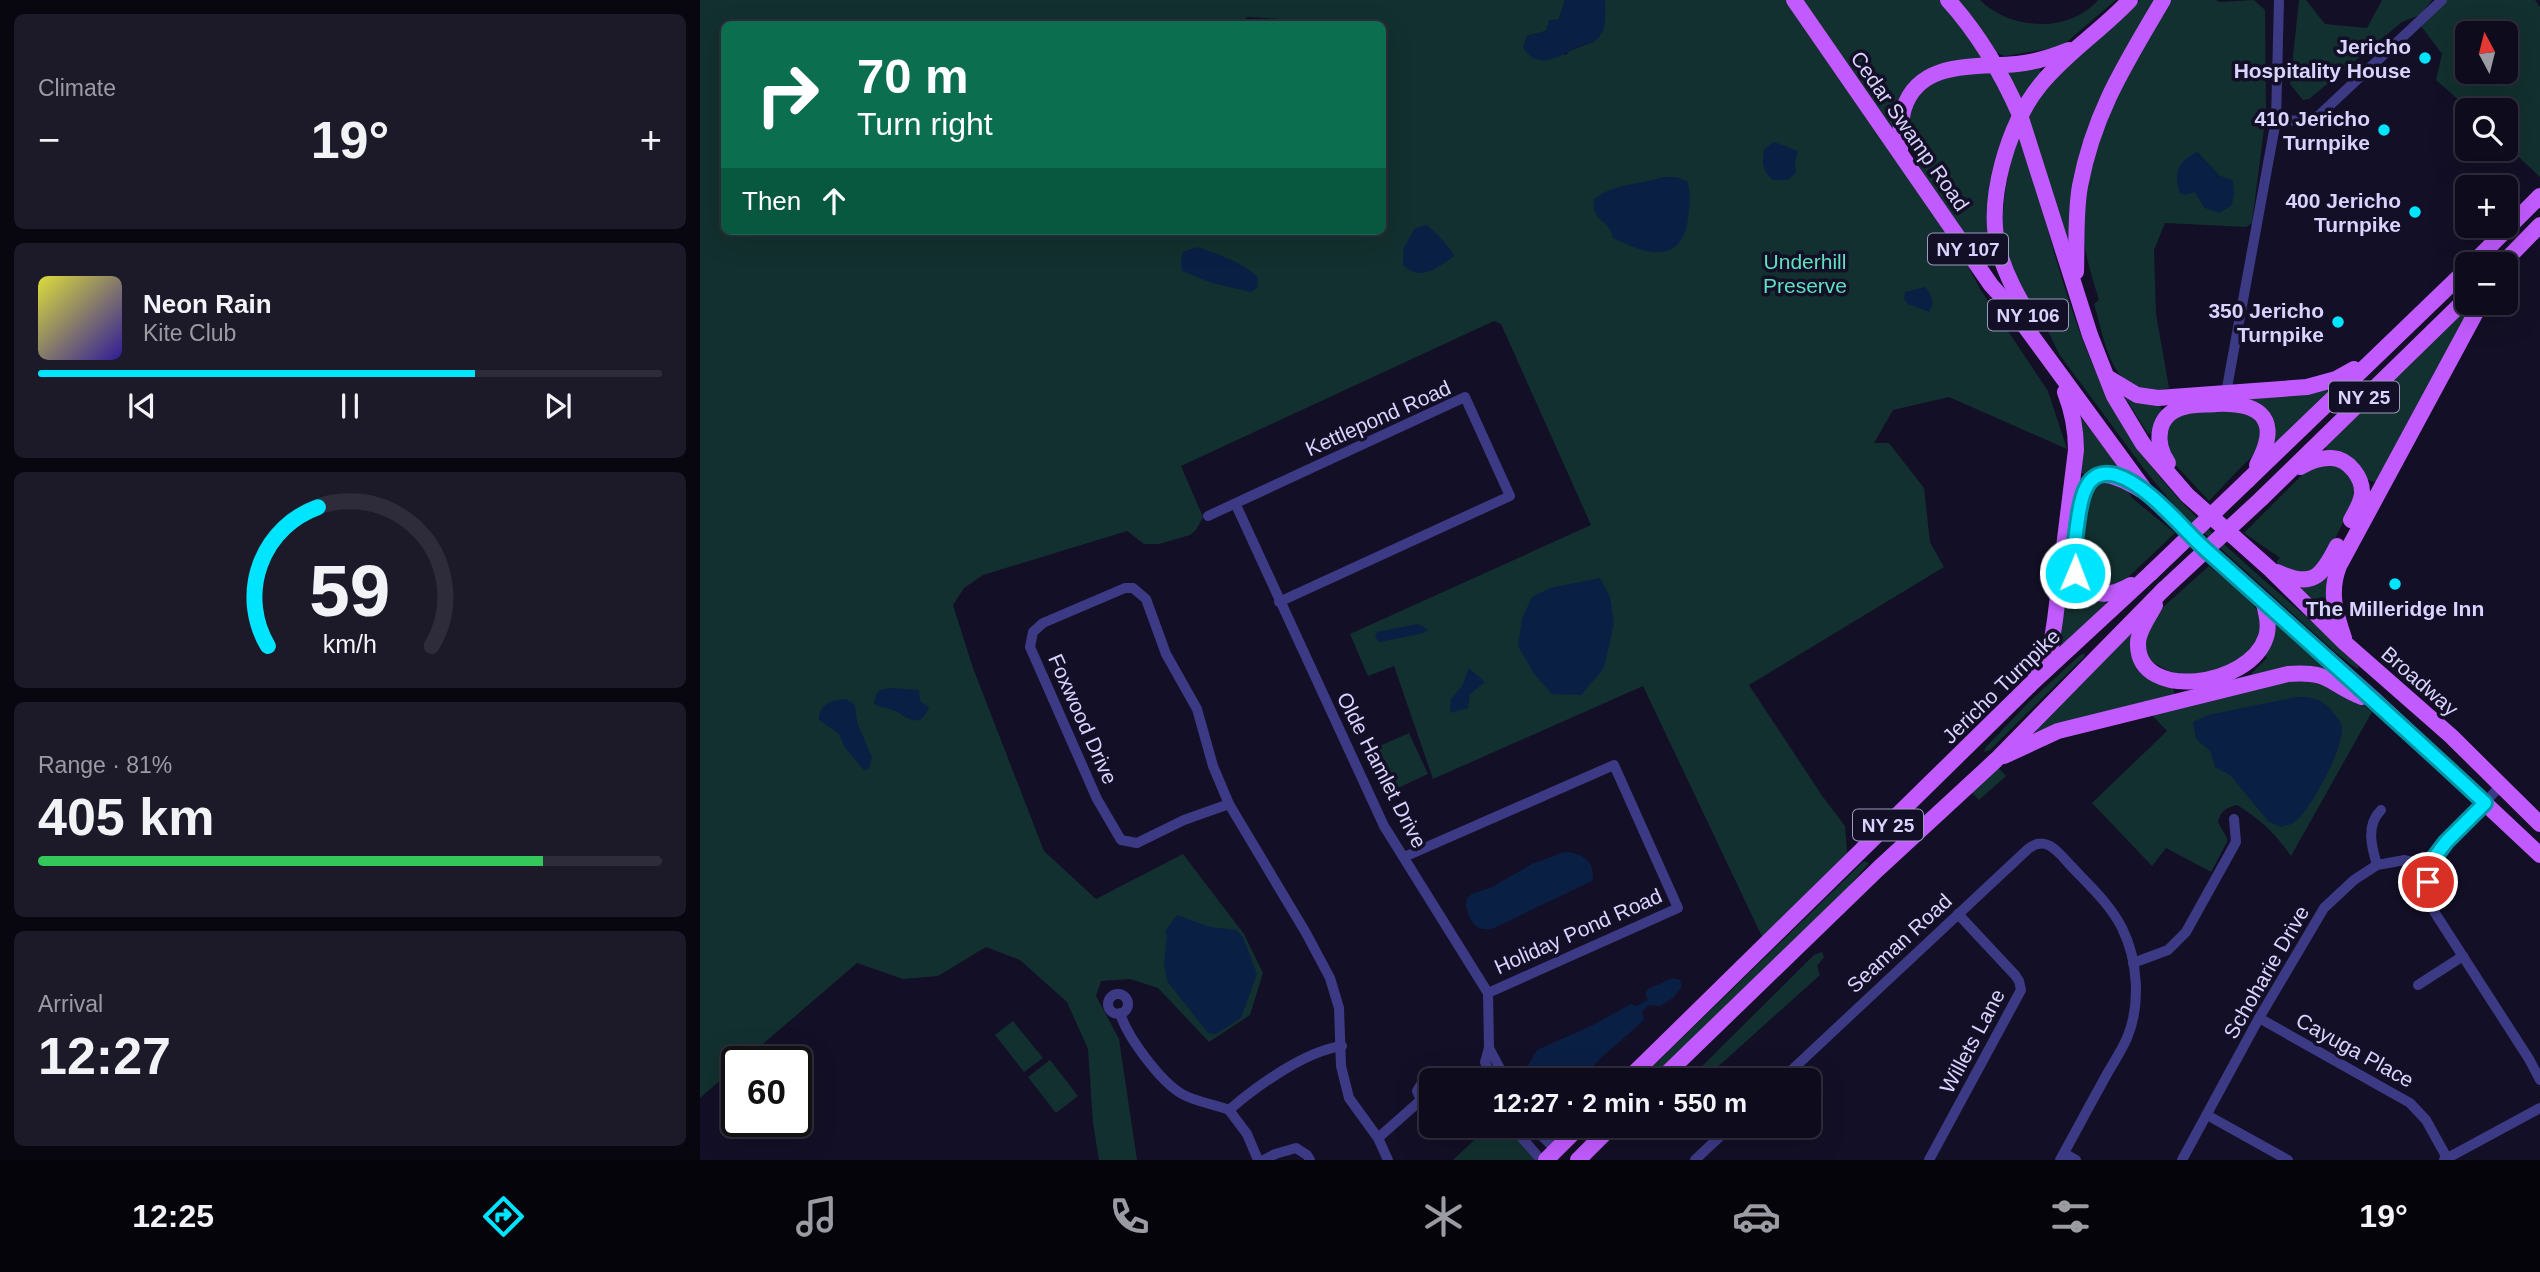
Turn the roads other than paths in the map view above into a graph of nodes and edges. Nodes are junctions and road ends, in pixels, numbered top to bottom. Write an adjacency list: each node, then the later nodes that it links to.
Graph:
1 (1794, 0): 11 (main road, Cedar Swamp Road / NY 107)
2 (1948, 0): 8 (main road)
3 (2130, 0): 7 (main road, NY 106)
4 (2164, 0): 17 (main road, NY 106)
5 (2279, 0): 10 (street)
6 (2442, 0): 10 (street)
7 (2075, 48): 8 (main road); 9 (main road, NY 106)
8 (1994, 65): 9 (main road); 11 (main road)
9 (2020, 116): 17 (main road); 30 (main road, NY 106)
10 (2276, 120): 23 (street)
11 (1900, 152): 21 (main road, Cedar Swamp Road / NY 107)
12 (2538, 201): 14 (main road)
13 (2540, 225): 15 (main road)
14 (2485, 252)
15 (2514, 252)
16 (2455, 280): 20 (main road, Jericho Turnpike / NY 25)
17 (2076, 285): 22 (main road, NY 106)
18 (2455, 310): 24 (main road, NY 25)
19 (2475, 315): 36 (main road)
20 (2377, 355): 23 (main road); 25 (main road, Jericho Turnpike / NY 25)
21 (2055, 371): 26 (main road, Cedar Swamp Road / NY 107); 37 (main road)
22 (2107, 377): 23 (main road); 27 (main road, NY 106)
23 (2226, 393)
24 (2288, 472): 31 (main road); 33 (main road, NY 25, bridge)
25 (2248, 480): 27 (main road); 32 (main road, Jericho Turnpike / NY 25, bridge)
26 (2147, 493): 30 (main road, Cedar Swamp Road / NY 107); 32 (main road)
27 (2187, 495): 31 (main road, Broadway / NY 106)
28 (1236, 505): 29 (street, Kettlepond Road); 35 (street, Olde Hamlet Drive); 35 (street, Kettlepond Road)
29 (1208, 516)
30 (2203, 547): 34 (main road, NY 106)
31 (2270, 569): 36 (main road, Broadway / NY 106)
32 (2151, 573): 37 (main road, Jericho Turnpike / NY 25)
33 (2163, 590): 34 (main road); 39 (main road, NY 25)
34 (2263, 600): 38 (main road, NY 106)
35 (1279, 602): 49 (street, Olde Hamlet Drive)
36 (2346, 643): 40 (main road, Broadway / NY 106)
37 (2031, 684): 41 (main road, Jericho Turnpike / NY 25)
38 (2377, 702): 39 (main road); 42 (main road, NY 106)
39 (1996, 760): 45 (main road, NY 25)
40 (2501, 785): 42 (street); 47 (main road, NY 106)
41 (1915, 799): 45 (main road); 63 (main road, Jericho Turnpike / NY 25)
42 (2485, 803): 48 (main road, NY 106); 51 (street)
43 (1229, 804): 43 (street, Foxwood Drive); 59 (street, Foxwood Drive)
44 (2381, 810): 50 (street)
45 (1932, 818): 64 (main road, NY 25)
46 (2234, 819): 54 (street)
47 (2540, 824)
48 (2540, 855)
49 (1404, 857): 56 (street, Olde Hamlet Drive); 56 (street, Holiday Pond Road)
50 (2377, 865): 51 (street, Schoharie Drive); 58 (street, Schoharie Drive)
51 (2428, 866): 53 (street)
52 (1958, 914): 54 (street, Seaman Road); 65 (street, Seaman Road); 87 (street, Willets Lane)
53 (2463, 956): 55 (street); 66 (street)
54 (2133, 963): 78 (street)
55 (2418, 985)
56 (1488, 993): 60 (street)
57 (1120, 1013): 69 (street)
58 (2259, 1018): 70 (street, Schoharie Drive); 79 (street, Cayuga Place)
59 (1342, 1046): 69 (street); 71 (street, Foxwood Drive)
60 (1489, 1048): 61 (street); 62 (street)
61 (1487, 1068)
62 (1500, 1068)
63 (1639, 1068)
64 (1672, 1068)
65 (1794, 1068)
66 (2540, 1080)
67 (1419, 1106): 71 (street)
68 (2540, 1108): 79 (street)
69 (1229, 1110): 80 (street)
70 (2207, 1115): 89 (street, Schoharie Drive); 90 (street)
71 (1378, 1138): 83 (street, Foxwood Drive)
72 (1522, 1138): 84 (street)
73 (1540, 1138): 77 (street)
74 (1568, 1138): 77 (main road)
75 (1601, 1138): 85 (main road)
76 (1718, 1138): 86 (street)
77 (1551, 1155)
78 (2062, 1156): 88 (street)
79 (2446, 1159)
80 (1258, 1160)
81 (1264, 1160): 82 (street)
82 (1310, 1160)
83 (1388, 1160)
84 (1541, 1160)
85 (1578, 1160)
86 (1695, 1160)
87 (1928, 1160)
88 (2076, 1160)
89 (2182, 1160)
90 (2288, 1160)

